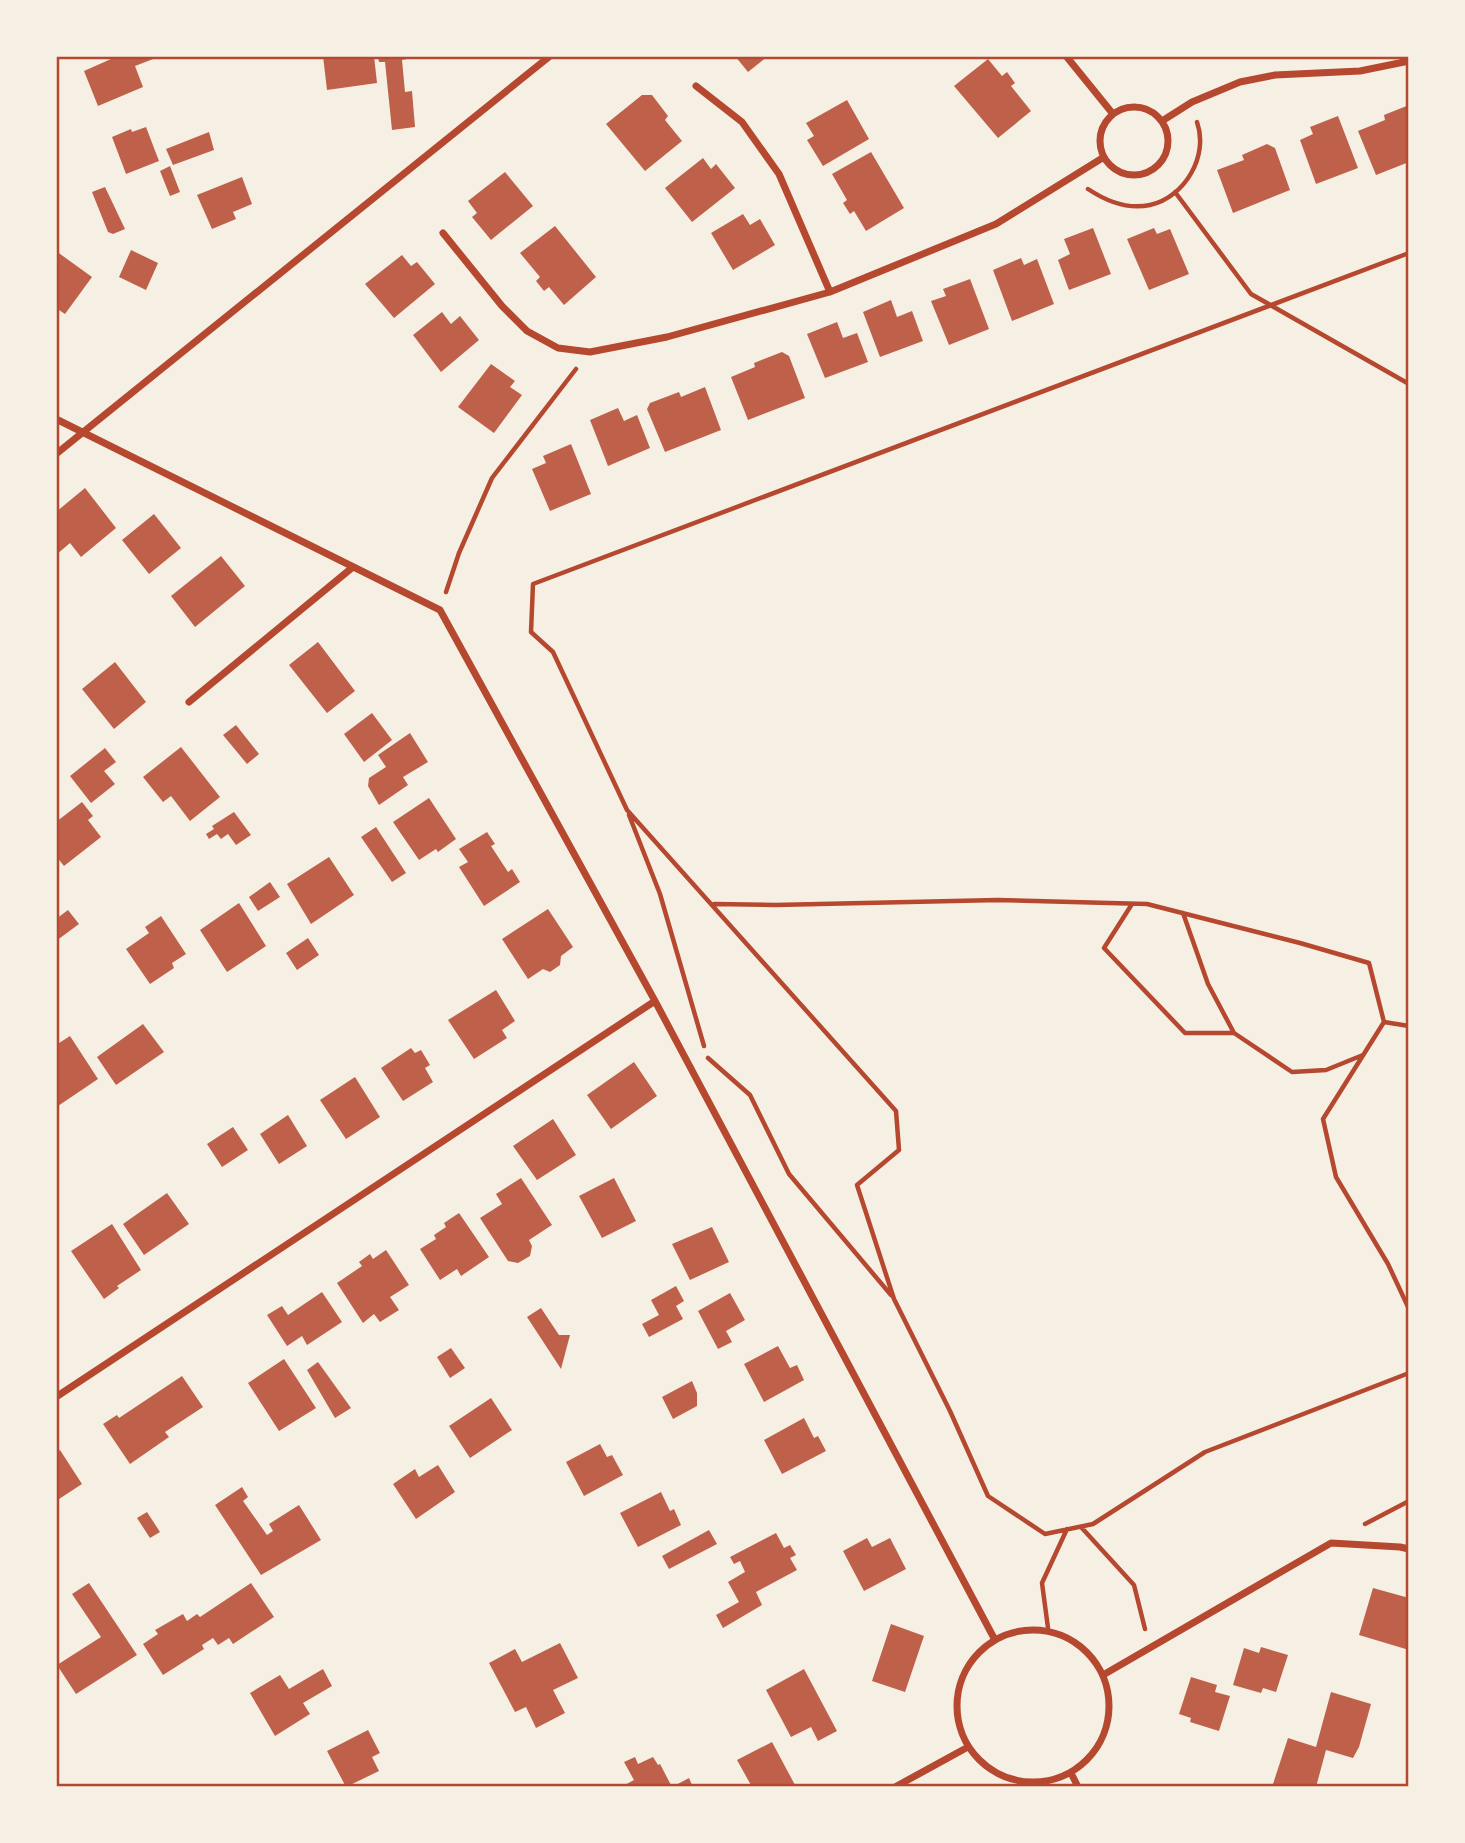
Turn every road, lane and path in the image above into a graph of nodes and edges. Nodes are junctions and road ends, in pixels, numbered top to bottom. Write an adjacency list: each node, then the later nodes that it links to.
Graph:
1 (550, 56): 18 (street)
2 (1066, 56): 6 (street)
3 (1409, 61): 5 (street)
4 (696, 86): 13 (street)
5 (1189, 104): 7 (street); 10 (path)
6 (1113, 114): 7 (street); 8 (street)
7 (1162, 121): 8 (street)
8 (1104, 157): 9 (street)
9 (1076, 175): 10 (path); 13 (street)
10 (1175, 192): 14 (path)
11 (443, 233): 15 (street)
12 (1409, 253): 14 (path)
13 (830, 292): 15 (street)
14 (1272, 306): 16 (path); 23 (path)
15 (590, 352): 21 (path)
16 (1409, 384)
17 (56, 419): 18 (street)
18 (82, 433): 19 (street); 20 (street)
19 (56, 454)
20 (353, 567): 21 (street); 22 (street)
21 (440, 610): 27 (street)
22 (189, 702)
23 (627, 810): 25 (path); 32 (path)
24 (1132, 903): 25 (path); 26 (path); 30 (path)
25 (713, 904): 32 (path)
26 (1183, 913): 28 (path); 30 (path)
27 (655, 1001): 35 (street); 43 (street)
28 (1384, 1022): 29 (path); 31 (path)
29 (1409, 1026)
30 (1234, 1034): 31 (path)
31 (1365, 1055): 33 (path)
32 (894, 1299): 39 (path)
33 (1409, 1309)
34 (1409, 1373): 38 (path)
35 (56, 1397)
36 (1409, 1501): 37 (path)
37 (1364, 1525)
38 (1080, 1527): 39 (path); 42 (path)
39 (1067, 1529): 41 (path)
40 (1409, 1549): 44 (street)
41 (1048, 1628)
42 (1145, 1632)
43 (995, 1640): 44 (street); 45 (street)
44 (1103, 1675): 46 (street)
45 (968, 1747): 46 (street); 47 (street)
46 (1071, 1773): 48 (street)
47 (895, 1787)
48 (1079, 1787)

